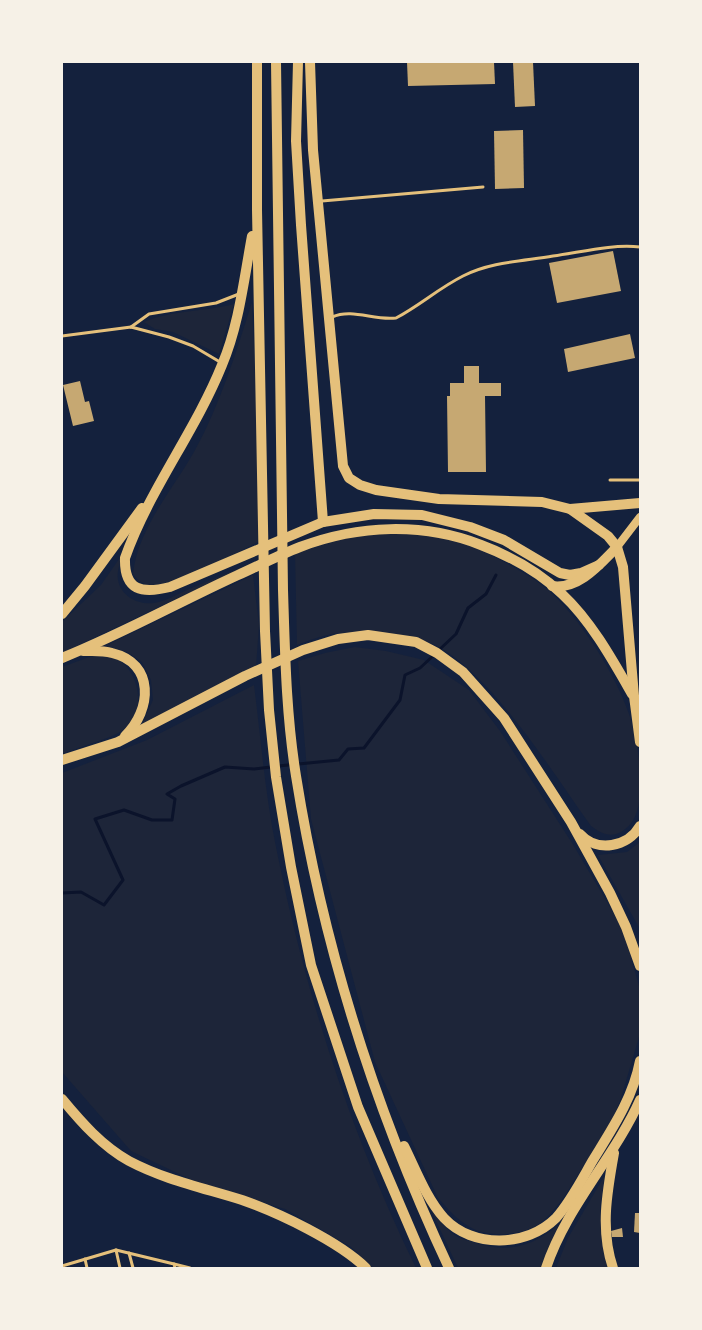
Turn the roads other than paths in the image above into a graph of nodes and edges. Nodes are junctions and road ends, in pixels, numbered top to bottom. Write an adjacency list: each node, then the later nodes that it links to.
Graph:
1 (257, 62): 7 (highway)
2 (276, 62): 35 (highway)
3 (298, 62): 20 (highway)
4 (310, 62): 6 (highway)
5 (483, 187): 6 (lane)
6 (317, 201): 10 (highway)
7 (257, 210): 9 (highway); 50 (highway)
8 (640, 247): 10 (lane)
9 (242, 292): 11 (lane); 13 (highway)
10 (328, 318): 18 (highway)
11 (131, 327): 12 (lane); 13 (lane)
12 (62, 336)
13 (223, 364): 16 (highway)
14 (610, 480): 15 (lane)
15 (640, 480)
16 (159, 483): 20 (highway); 24 (highway)
17 (640, 503): 18 (highway)
18 (570, 509): 21 (highway)
19 (640, 517): 21 (street)
20 (323, 522): 22 (highway)
21 (617, 547): 22 (highway); 27 (highway)
22 (599, 565): 23 (highway)
23 (552, 586): 25 (highway); 27 (highway)
24 (62, 614)
25 (79, 651): 26 (highway); 28 (highway)
26 (62, 658)
27 (634, 696): 29 (highway)
28 (118, 742): 30 (highway); 31 (highway)
29 (640, 742)
30 (62, 760)
31 (571, 822): 32 (highway); 33 (highway)
32 (640, 826)
33 (640, 966)
34 (640, 1061): 35 (highway)
35 (370, 1076): 51 (highway)
36 (62, 1099): 49 (highway)
37 (640, 1100): 38 (highway)
38 (615, 1148): 52 (highway); 53 (highway)
39 (116, 1250): 40 (lane); 41 (lane); 45 (lane)
40 (129, 1252): 42 (lane); 46 (lane)
41 (85, 1258): 43 (lane); 44 (lane)
42 (174, 1264): 47 (lane); 48 (lane)
43 (62, 1266)
44 (87, 1269)
45 (120, 1269)
46 (133, 1269)
47 (175, 1269)
48 (190, 1269)
49 (366, 1269)
50 (427, 1269)
51 (449, 1269)
52 (546, 1269)
53 (613, 1269)

